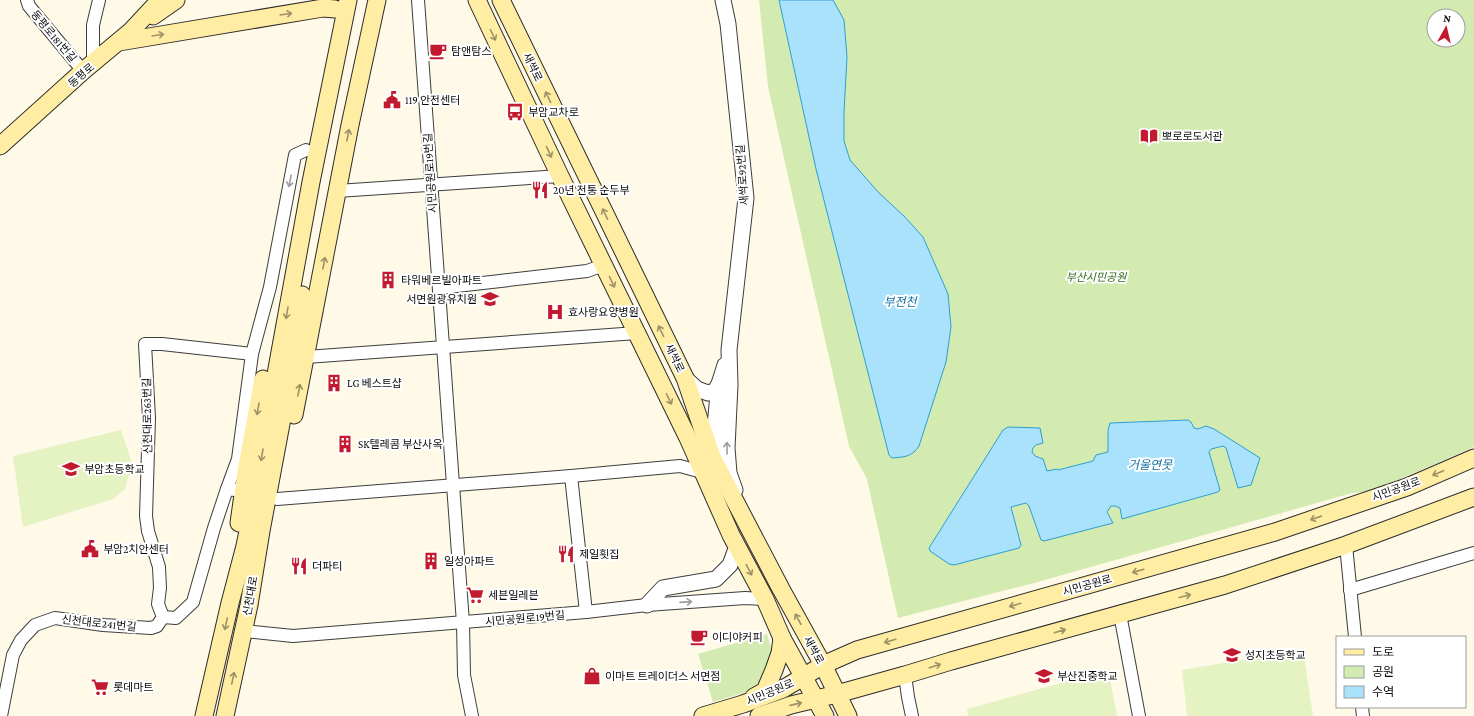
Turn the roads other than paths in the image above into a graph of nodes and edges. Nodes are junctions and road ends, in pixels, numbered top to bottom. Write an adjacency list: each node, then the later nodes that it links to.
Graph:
1 (27, 0): 14 (street, 동평로181번길)
2 (99, 0): 14 (street)
3 (160, 0): 13 (main road, 동평로)
4 (166, 0): 13 (main road)
5 (176, 0): 13 (main road)
6 (359, 0): 32 (main road)
7 (377, 0): 19 (main road, one-way to 7)
8 (418, 0): 18 (street, 시민공원로19번길)
9 (476, 0): 17 (main road, 새싹로, one-way to 17)
10 (501, 0): 27 (main road, 새싹로, one-way to 10)
11 (723, 0): 24 (street, 새싹로92번길)
12 (340, 3): 13 (main road, one-way to 12); 16 (main road); 32 (main road, one-way to 32)
13 (125, 36): 14 (main road, 동평로)
14 (88, 68): 15 (main road, 동평로)
15 (0, 146)
16 (306, 150): 25 (street, one-way to 25); 35 (main road, one-way to 35)
17 (560, 176): 18 (street); 20 (main road, 새싹로)
18 (431, 185): 19 (street); 21 (street, 시민공원로19번길)
19 (337, 191): 26 (main road, one-way to 19)
20 (604, 265): 21 (street); 22 (main road, 새싹로, one-way to 22)
21 (439, 288): 23 (street, 시민공원로19번길)
22 (637, 333): 23 (street); 31 (main road, 새싹로, one-way to 31)
23 (443, 347): 26 (street); 34 (street, 시민공원로19번길)
24 (729, 350): 28 (street, 새싹로92번길); 38 (street, 새싹로92번길, one-way to 24)
25 (252, 354): 35 (street); 49 (street, 신천대로263번길)
26 (306, 357): 37 (main road, one-way to 26)
27 (684, 378): 28 (street); 29 (main road, 새싹로)
28 (719, 384): 29 (street, 새싹로92번길)
29 (712, 458): 31 (street); 38 (main road, 새싹로)
30 (1474, 458): 54 (main road, 시민공원로, one-way to 54)
31 (702, 472): 33 (street); 40 (main road, 새싹로)
32 (265, 476): 44 (main road, 신천대로); 45 (main road, 신천대로)
33 (571, 476): 34 (street); 47 (street)
34 (453, 485): 37 (street); 50 (street, 시민공원로19번길)
35 (235, 490): 44 (main road); 49 (street)
36 (1474, 496): 39 (main road, 시민공원로)
37 (277, 499): 45 (main road)
38 (748, 525): 54 (main road, 새싹로, one-way to 38)
39 (1346, 545): 42 (street); 48 (main road, 시민공원로, one-way to 39)
40 (737, 546): 43 (main road, 새싹로, one-way to 43); 46 (street)
41 (1474, 553): 42 (street)
42 (1350, 590): 52 (street)
43 (765, 599): 46 (street, one-way to 43); 53 (main road, 새싹로)
44 (230, 603): 61 (main road, 신천대로, one-way to 61)
45 (249, 605): 51 (main road, 신천대로)
46 (647, 605): 47 (street)
47 (586, 612): 50 (street, 시민공원로19번길)
48 (1120, 614): 55 (main road, 시민공원로, one-way to 48); 69 (street)
49 (163, 617): 60 (street, 신천대로241번길)
50 (463, 623): 51 (street); 63 (street, 시민공원로19번길)
51 (244, 631): 62 (main road, 신천대로, one-way to 51)
52 (1355, 636)
53 (782, 638): 56 (main road, 새싹로); 59 (main road)
54 (823, 665): 56 (main road, 시민공원로); 57 (main road, 새싹로)
55 (906, 675): 57 (main road, 시민공원로); 68 (street)
56 (803, 677): 58 (main road, 새싹로); 59 (main road, 시민공원로)
57 (837, 694): 58 (main road, 시민공원로); 67 (main road, 새싹로)
58 (817, 700): 65 (main road, 시민공원로, one-way to 58); 66 (main road, 새싹로)
59 (743, 704): 64 (main road, 시민공원로)
60 (1, 716)
61 (204, 716)
62 (225, 716)
63 (472, 716)
64 (702, 716)
65 (759, 716)
66 (825, 716)
67 (848, 716)
68 (912, 716)
69 (1139, 716)

